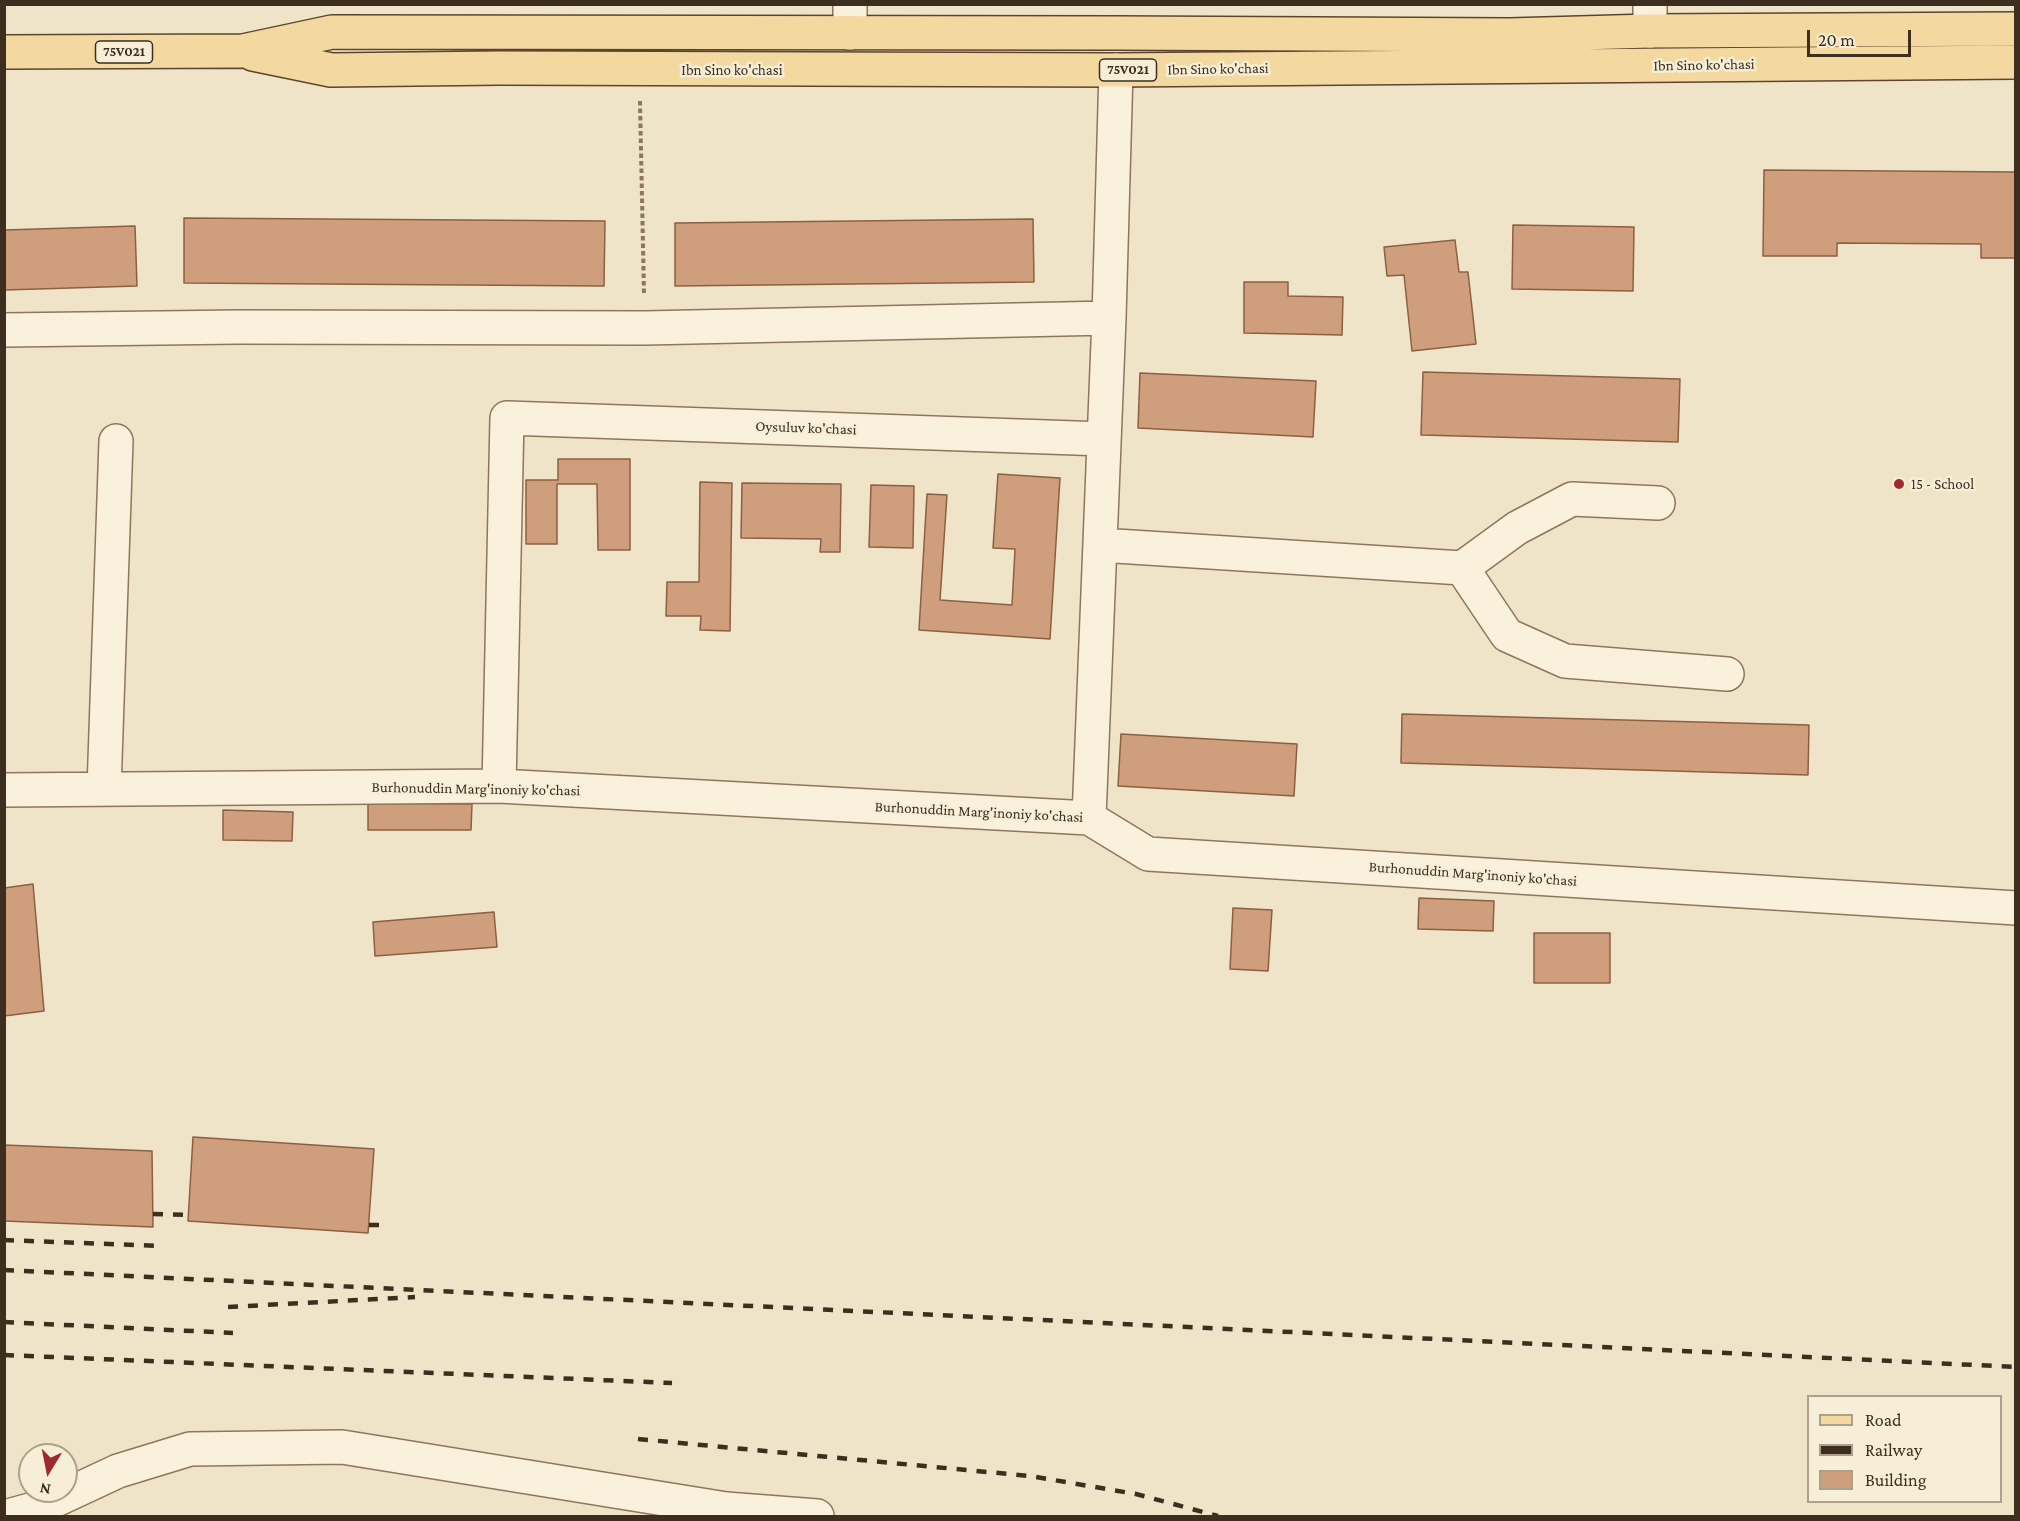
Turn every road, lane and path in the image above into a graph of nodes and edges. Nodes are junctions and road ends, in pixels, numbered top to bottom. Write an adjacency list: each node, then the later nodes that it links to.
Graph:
1 (1650, 18): 2 (main road, Ibn Sino ko'chasi / 75V021); 3 (main road, Ibn Sino ko'chasi / 75V021)
2 (850, 19): 4 (main road, Ibn Sino ko'chasi / 75V021)
3 (2016, 29)
4 (243, 51): 5 (main road, Ibn Sino ko'chasi / 75V021); 7 (main road, Ibn Sino ko'chasi / 75V021)
5 (4, 52)
6 (2016, 62): 8 (main road, Ibn Sino ko'chasi / 75V021)
7 (640, 70): 8 (main road, Ibn Sino ko'chasi / 75V021); 10 (path)
8 (1116, 70): 9 (street)
9 (1109, 318): 10 (street); 12 (street)
10 (645, 328): 11 (street)
11 (4, 330)
12 (1104, 439): 15 (street); 18 (street, Oysuluv ko'chasi)
13 (116, 441): 19 (street)
14 (1658, 503): 16 (street)
15 (1100, 544): 16 (street); 21 (street)
16 (1462, 568): 17 (street)
17 (1727, 674)
18 (500, 786): 19 (street, Burhonuddin Marg'inoniy ko'chasi); 21 (street, Burhonuddin Marg'inoniy ko'chasi)
19 (104, 789): 20 (street, Burhonuddin Marg'inoniy ko'chasi)
20 (4, 790)
21 (1089, 818): 22 (street, Burhonuddin Marg'inoniy ko'chasi)
22 (2016, 908)
23 (726, 1513): 24 (street); 25 (street)
24 (8, 1516)
25 (816, 1516)

